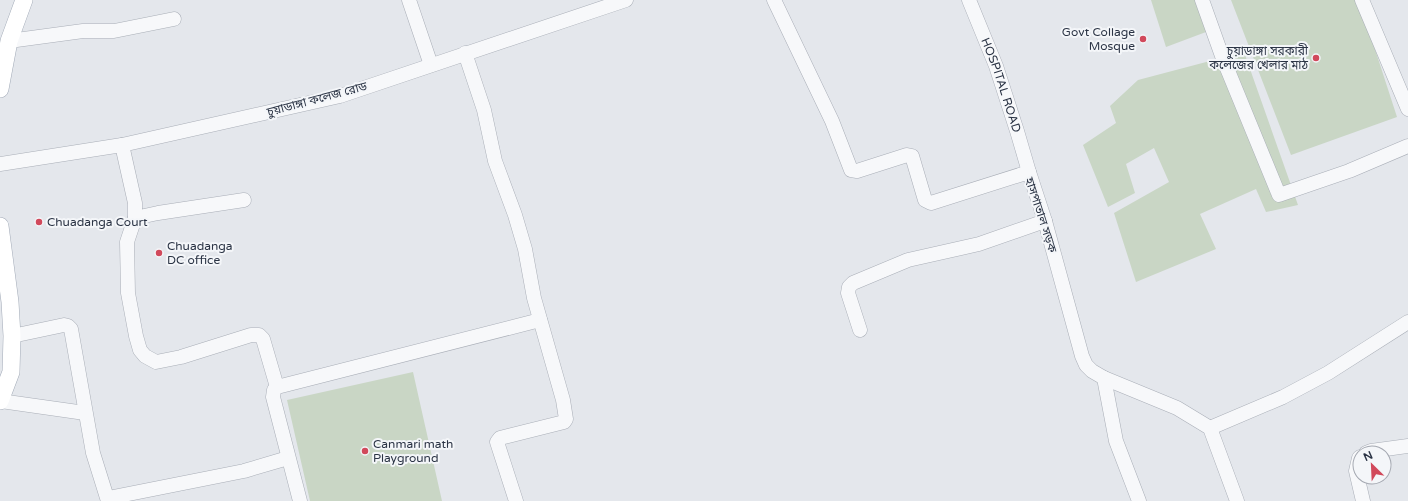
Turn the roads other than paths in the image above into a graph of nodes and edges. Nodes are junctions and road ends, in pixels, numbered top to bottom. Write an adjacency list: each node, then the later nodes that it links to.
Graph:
1 (24, 0): 9 (main road)
2 (409, 0): 11 (street)
3 (774, 0): 17 (street, হাসপাতাল সড়ক)
4 (969, 0): 17 (street, HOSPITAL ROAD)
5 (1202, 0): 15 (street)
6 (1362, 0): 13 (street)
7 (621, 1): 10 (street, চুয়াডাঙ্গা কলেজ রোড)
8 (174, 19): 9 (street)
9 (10, 41): 12 (main road)
10 (465, 53): 11 (street, চুয়াডাঙ্গা কলেজ রোড); 23 (street)
11 (431, 65): 14 (street, চুয়াডাঙ্গা কলেজ রোড)
12 (0, 89)
13 (1408, 109)
14 (122, 146): 16 (street, চুয়াডাঙ্গা কলেজ রোড); 19 (street)
15 (1408, 146)
16 (0, 164)
17 (1029, 172): 20 (street, হাসপাতাল সড়ক)
18 (244, 200): 19 (street)
19 (135, 218): 28 (street)
20 (1045, 221): 25 (street); 27 (street, হাসপাতাল সড়ক)
21 (0, 226): 22 (main road)
22 (2, 265): 26 (main road)
23 (540, 320): 28 (street); 38 (street)
24 (1408, 322): 31 (street)
25 (860, 330)
26 (12, 336): 29 (main road); 30 (street)
27 (1104, 378): 31 (street, হাসপাতাল সড়ক); 39 (street)
28 (277, 388): 34 (street)
29 (0, 401): 30 (street)
30 (85, 413): 36 (street)
31 (1210, 428): 40 (street)
32 (1408, 446): 33 (street)
33 (1392, 448)
34 (288, 458): 36 (street); 37 (street)
35 (1359, 485): 41 (street)
36 (108, 500)
37 (300, 501)
38 (516, 501)
39 (1139, 501)
40 (1236, 501)
41 (1363, 501)

